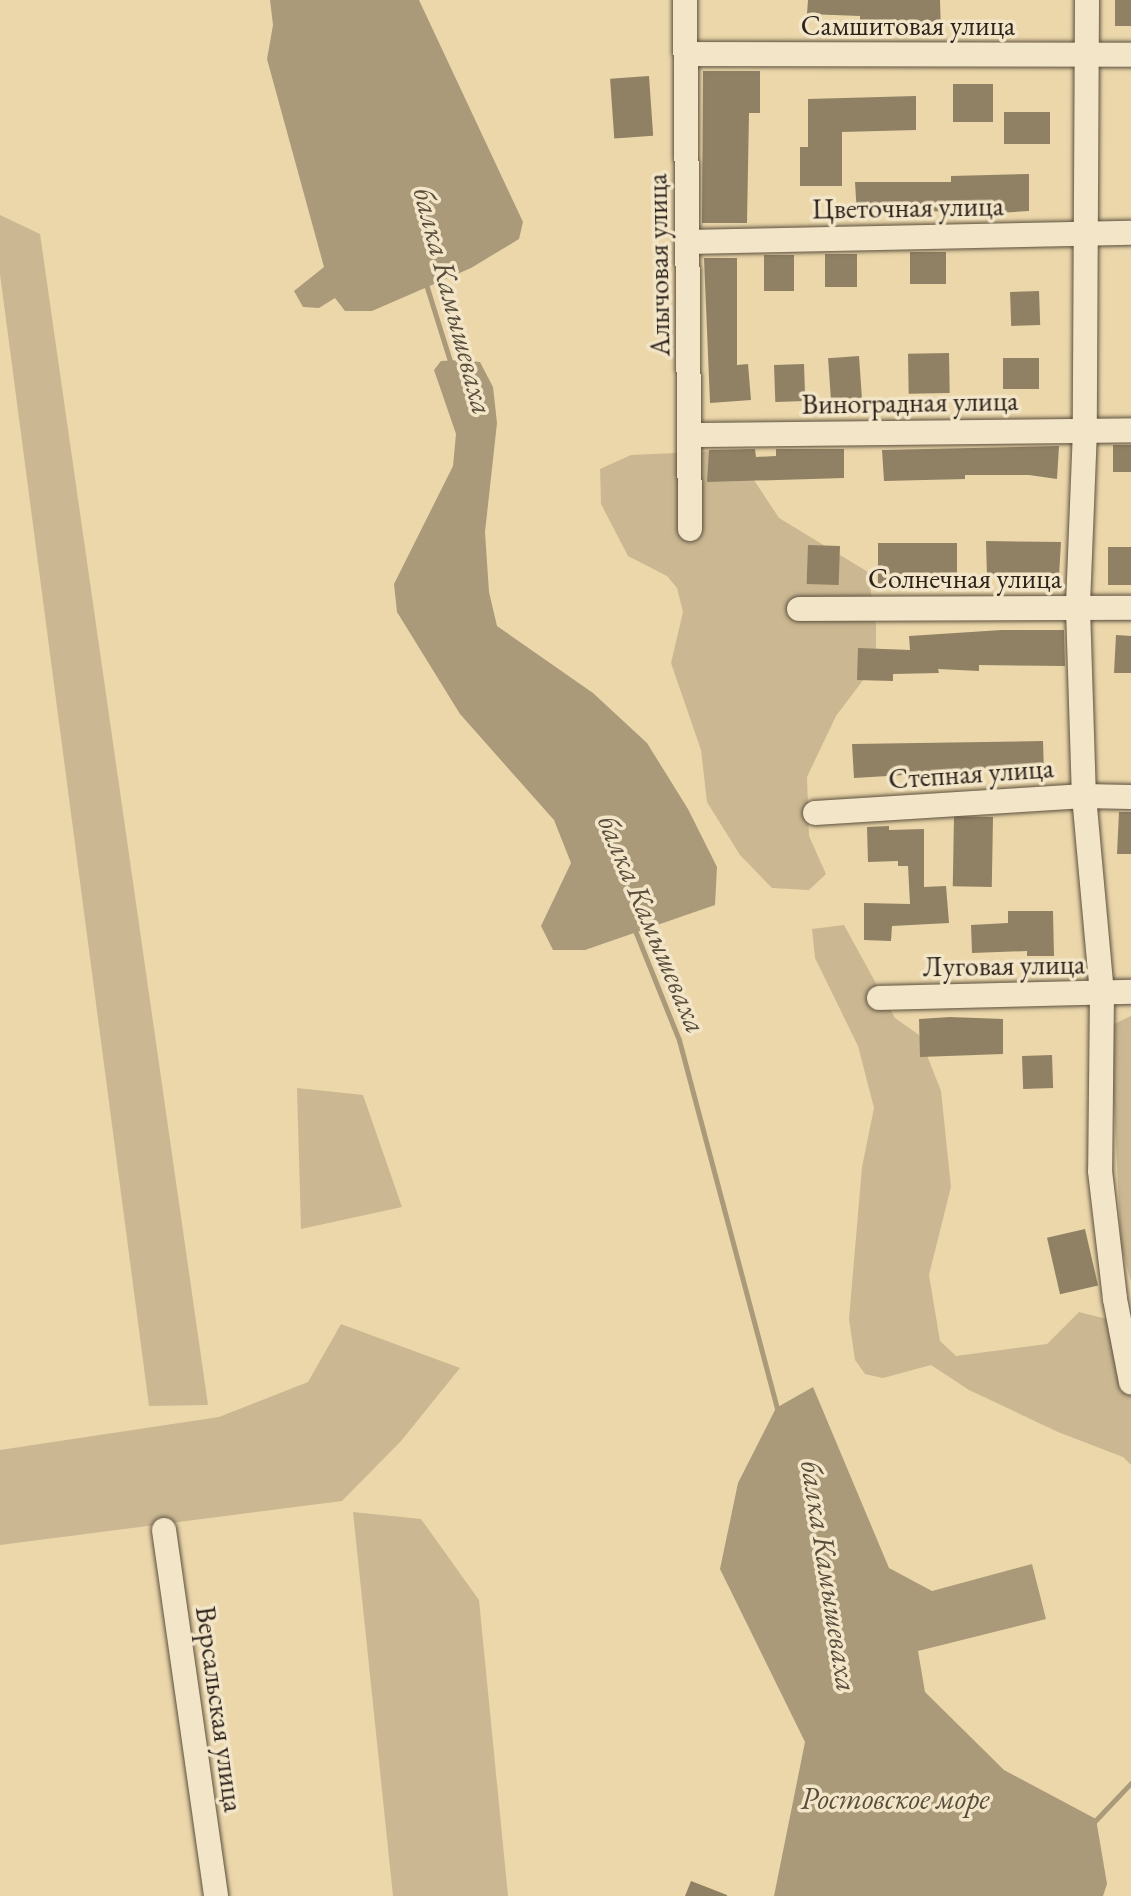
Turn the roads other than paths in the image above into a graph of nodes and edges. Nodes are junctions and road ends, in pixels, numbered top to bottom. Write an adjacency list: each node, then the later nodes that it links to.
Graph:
1 (685, 0): 3 (street, Алычовая улица)
2 (1087, 0): 4 (street)
3 (686, 54): 4 (street, Самшитовая улица); 8 (street, Алычовая улица)
4 (1085, 55): 5 (street, Самшитовая улица); 6 (street)
5 (1131, 55)
6 (1084, 233): 7 (street, Цветочная улица); 8 (street, Цветочная улица); 9 (street)
7 (1131, 233)
8 (687, 242): 11 (street, Алычовая улица)
9 (1085, 430): 10 (street, Виноградная улица); 11 (street, Виноградная улица); 13 (street)
10 (1131, 430)
11 (689, 435): 12 (street, Алычовая улица)
12 (690, 529)
13 (1078, 608): 14 (street, Солнечная улица); 15 (street, Солнечная улица); 16 (street)
14 (1131, 608)
15 (799, 609)
16 (1084, 796): 17 (street, Степная улица); 18 (street, Степная улица); 20 (street)
17 (1131, 797)
18 (815, 813)
19 (1131, 992): 20 (street, Луговая улица)
20 (1102, 993): 21 (street, Луговая улица); 22 (street)
21 (879, 998)
22 (1131, 1382)
23 (164, 1530): 24 (street, Версальская улица)
24 (216, 1896)

